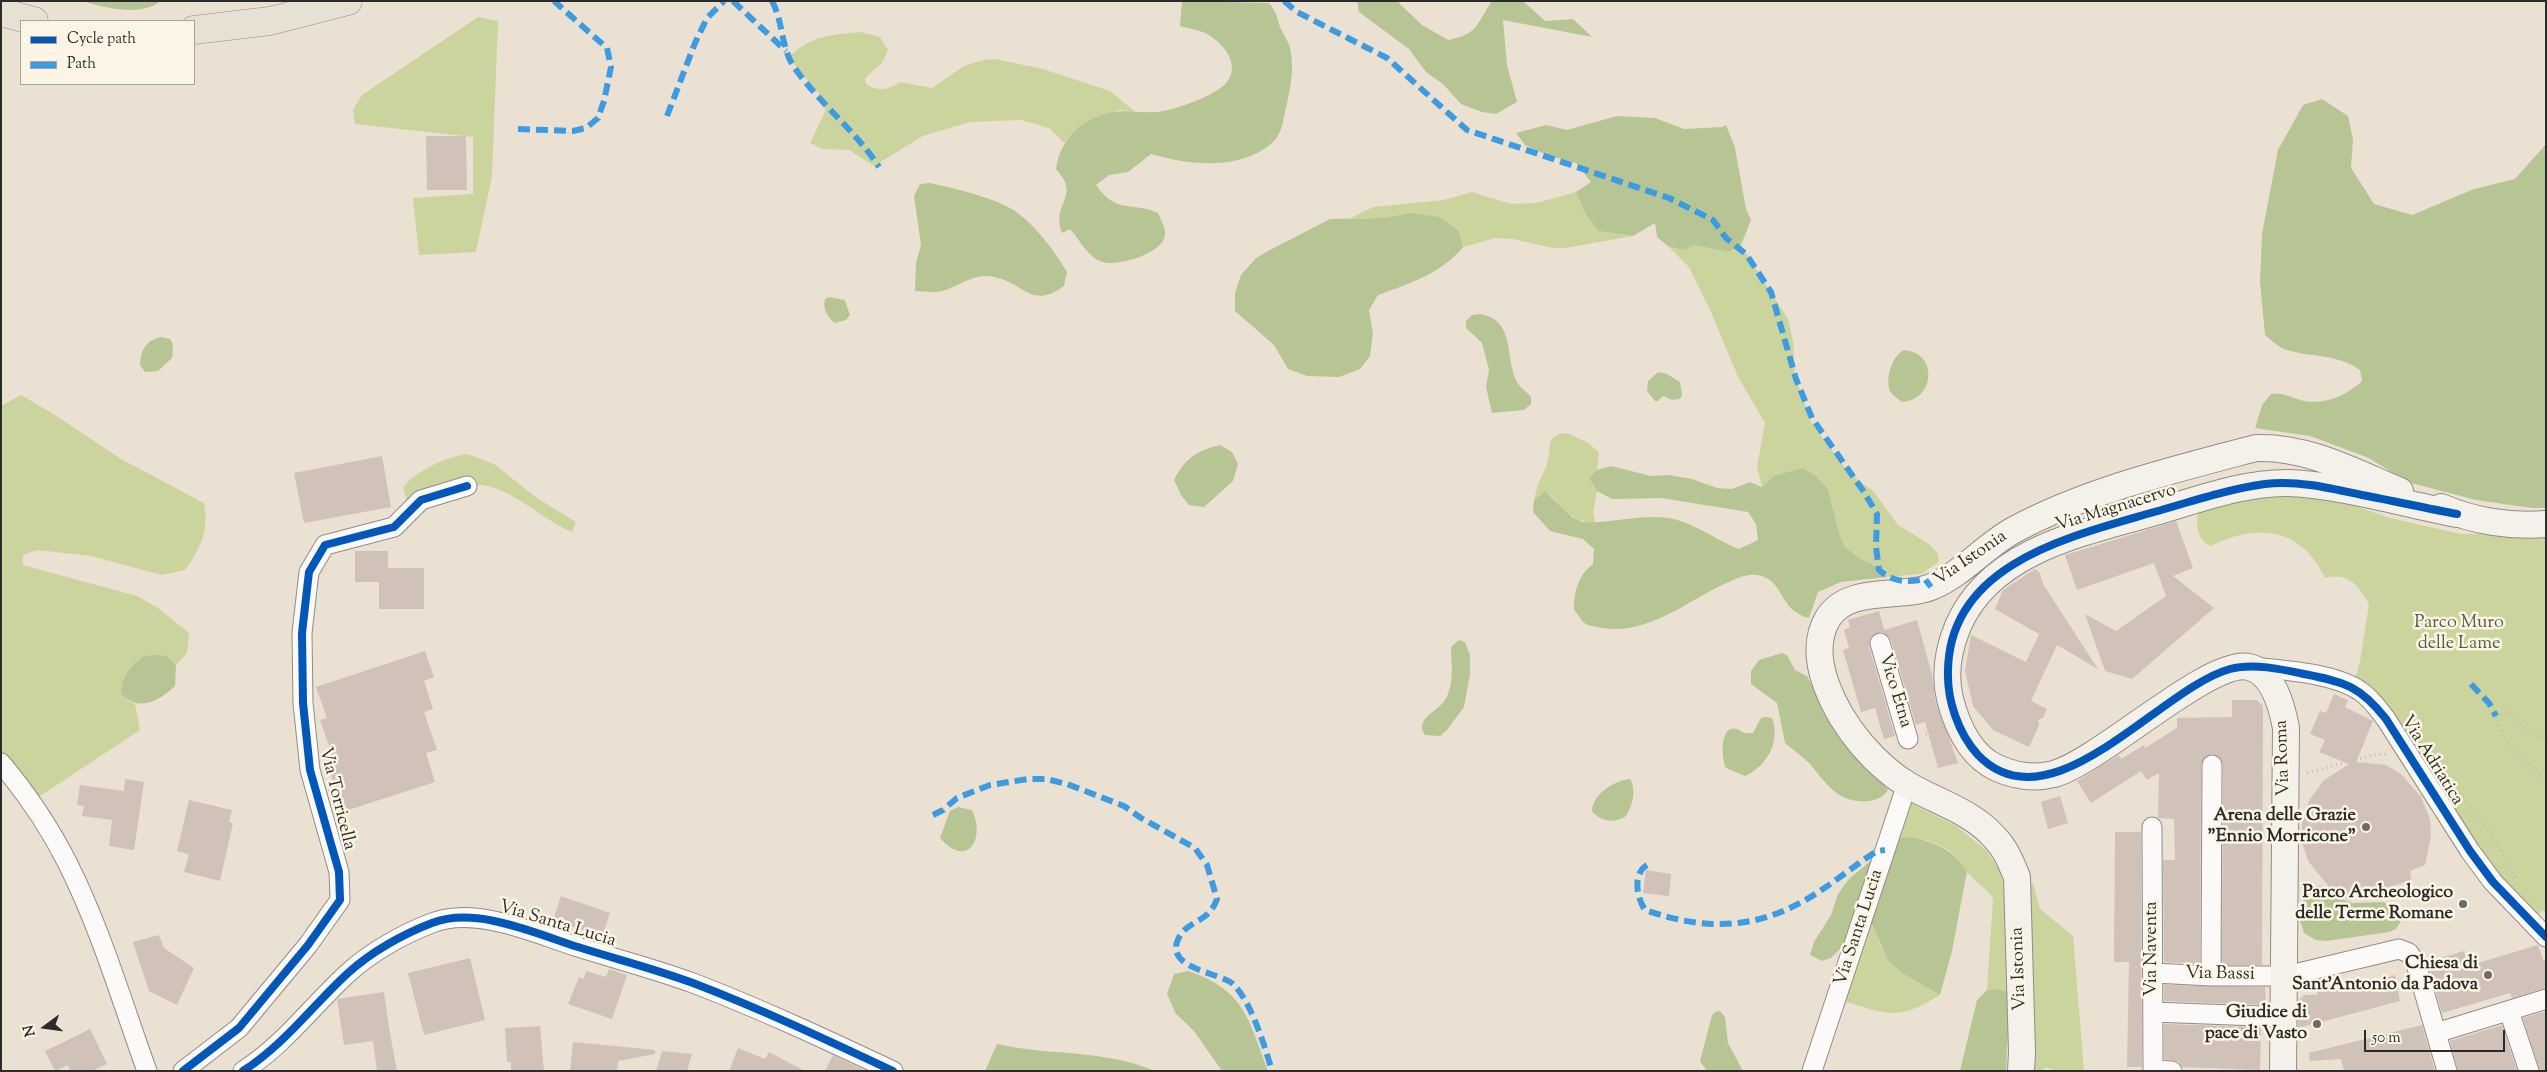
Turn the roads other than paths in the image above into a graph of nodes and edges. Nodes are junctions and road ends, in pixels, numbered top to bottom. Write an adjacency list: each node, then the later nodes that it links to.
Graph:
1 (348, 1): 4 (main road)
2 (1, 12): 3 (main road)
3 (30, 20)
4 (195, 30)
5 (467, 486): 28 (street, Via Torricella)
6 (2457, 514): 7 (street, Via Istonia); 9 (street, Via Magnacervo); 15 (street, Via Istonia)
7 (2546, 524)
8 (1880, 642): 12 (street, Vico Etna)
9 (2250, 667): 10 (street, Via Adriatica); 11 (street, Via Roma)
10 (2297, 672): 11 (street); 17 (street, Via Adriatica)
11 (2280, 704): 20 (street, Via Roma)
12 (1908, 739)
13 (1, 763): 27 (street)
14 (2212, 765): 19 (street)
15 (1906, 784): 31 (street, Via Santa Lucia); 32 (street, Via Istonia)
16 (2152, 827): 18 (street, Via Naventa)
17 (2546, 937)
18 (2154, 973): 19 (street, Via Bassi); 23 (street, Via Naventa)
19 (2211, 976): 20 (street, Via Bassi)
20 (2286, 976): 24 (street, Via Roma); 25 (street, Via Bassi)
21 (2546, 999): 22 (street)
22 (2509, 1011): 25 (street); 36 (street)
23 (2153, 1012): 24 (street); 26 (street, Via Naventa)
24 (2284, 1018): 34 (street, Via Roma)
25 (2436, 1033): 35 (street)
26 (2153, 1070): 33 (street)
27 (146, 1071)
28 (183, 1071)
29 (243, 1071): 30 (street, Via Santa Lucia)
30 (893, 1071)
31 (1812, 1071)
32 (2020, 1071)
33 (2172, 1071)
34 (2283, 1071)
35 (2447, 1071)
36 (2529, 1071)

